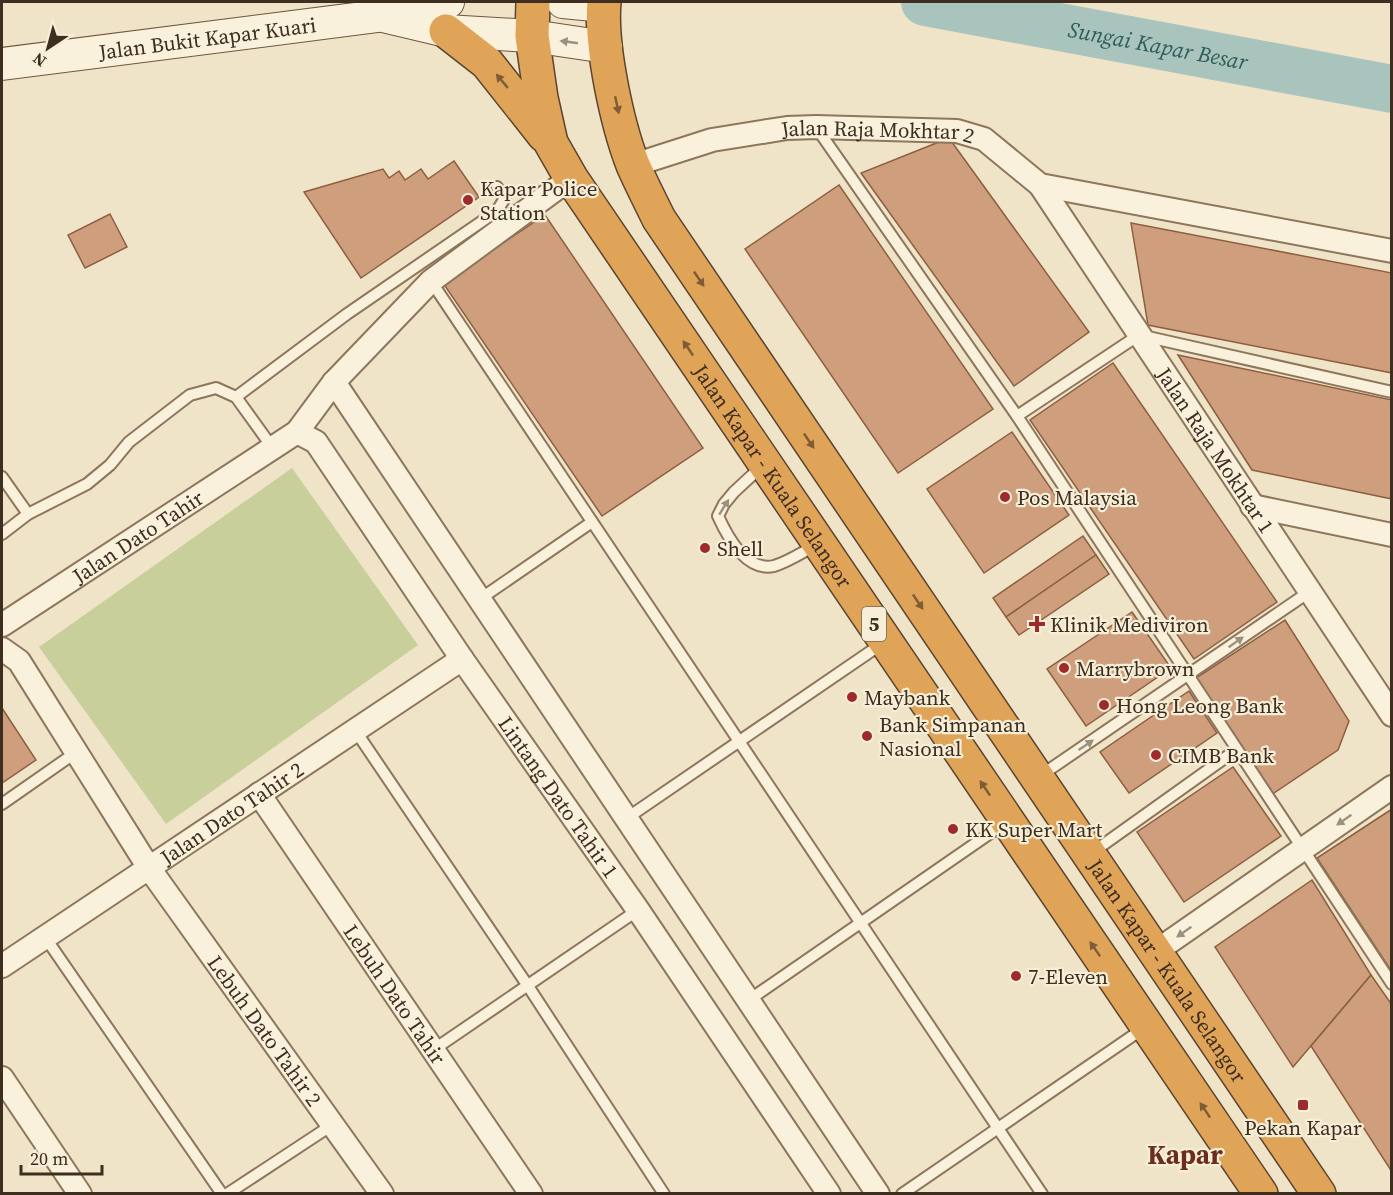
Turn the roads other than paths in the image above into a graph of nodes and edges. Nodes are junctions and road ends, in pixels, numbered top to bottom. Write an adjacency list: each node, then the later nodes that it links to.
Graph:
1 (533, 2): 5 (highway, Jalan Kapar - Kuala Selangor / 5)
2 (563, 2): 3 (street)
3 (604, 4): 6 (highway, Jalan Kapar - Kuala Selangor / 5)
4 (447, 16): 5 (street, Jalan Bukit Kapar Kuari); 7 (street, Jalan Bukit Kapar Kuari); 9 (highway, one-way to 4)
5 (532, 36): 6 (street, Jalan Bukit Kapar Kuari, one-way to 5); 9 (highway, Jalan Kapar - Kuala Selangor / 5)
6 (606, 47): 10 (highway, Jalan Kapar - Kuala Selangor / 5, one-way to 10)
7 (2, 64)
8 (816, 127): 10 (street, Jalan Raja Mokhtar 2); 12 (street, Jalan Raja Mokhtar 2); 20 (lane)
9 (551, 143): 11 (highway, Jalan Kapar - Kuala Selangor / 5)
10 (634, 165): 44 (highway, Jalan Kapar - Kuala Selangor / 5, one-way to 44)
11 (571, 178): 15 (street); 23 (highway, Jalan Kapar - Kuala Selangor / 5, one-way to 11)
12 (1040, 185): 14 (street, Jalan Raja Mokhtar 2); 16 (street, Jalan Raja Mokhtar 1)
13 (496, 187): 19 (lane)
14 (1392, 251)
15 (431, 281): 17 (street); 27 (lane)
16 (1139, 335): 18 (lane); 20 (lane); 25 (street, Jalan Raja Mokhtar 1)
17 (334, 382): 21 (street); 32 (street)
18 (1392, 392)
19 (236, 397): 22 (lane); 26 (lane)
20 (1017, 416): 37 (lane)
21 (297, 432): 22 (street); 36 (street, Lintang Dato Tahir 1)
22 (272, 447): 33 (street, Jalan Dato Tahir)
23 (765, 463): 30 (highway, Jalan Kapar - Kuala Selangor / 5); 30 (lane, one-way to 23)
24 (2, 477): 26 (lane)
25 (1252, 506): 29 (street); 31 (street, Jalan Raja Mokhtar 1)
26 (28, 514): 28 (lane)
27 (592, 522): 32 (lane); 41 (lane)
28 (2, 534)
29 (1392, 536)
30 (819, 543): 34 (highway, Jalan Kapar - Kuala Selangor / 5)
31 (1309, 592): 37 (lane, one-way to 31); 38 (street, Jalan Raja Mokhtar 1)
32 (480, 599): 48 (street)
33 (2, 625)
34 (886, 641): 41 (lane); 49 (highway, Jalan Kapar - Kuala Selangor / 5, one-way to 34)
35 (2, 649): 43 (street, Lebuh Dato Tahir 2)
36 (462, 659): 40 (street, Jalan Dato Tahir 2); 53 (street, Lintang Dato Tahir 1)
37 (1188, 675): 42 (lane); 44 (lane, one-way to 37)
38 (1384, 692): 39 (street, Jalan Raja Mokhtar 1)
39 (1392, 715)
40 (355, 730): 46 (street, Jalan Dato Tahir 2); 59 (lane)
41 (739, 741): 48 (lane); 54 (lane)
42 (1236, 750): 50 (lane); 51 (lane)
43 (75, 753): 47 (lane); 52 (street, Lebuh Dato Tahir 2)
44 (1038, 778): 51 (highway, Jalan Kapar - Kuala Selangor / 5)
45 (1392, 787): 50 (street, one-way to 50)
46 (259, 794): 52 (street, Jalan Dato Tahir 2); 62 (street, Lebuh Dato Tahir)
47 (2, 804)
48 (627, 818): 60 (street)
49 (1008, 821): 54 (lane); 61 (highway, Jalan Kapar - Kuala Selangor / 5, one-way to 49)
50 (1302, 850): 56 (street, one-way to 56); 58 (lane)
51 (1090, 854): 56 (highway, Jalan Kapar - Kuala Selangor / 5)
52 (149, 868): 55 (street, Jalan Dato Tahir 2); 64 (street, Lebuh Dato Tahir 2)
53 (638, 910): 59 (lane); 72 (street, Lintang Dato Tahir 1)
54 (861, 923): 60 (lane); 65 (lane)
55 (45, 937): 57 (street, Jalan Dato Tahir 2); 67 (lane)
56 (1155, 952): 77 (highway, Jalan Kapar - Kuala Selangor / 5)
57 (2, 966)
58 (1392, 984)
59 (528, 986): 62 (lane); 71 (lane)
60 (749, 1000): 73 (street)
61 (1148, 1026): 65 (lane); 76 (highway, Jalan Kapar - Kuala Selangor / 5, one-way to 61)
62 (433, 1050): 70 (street, Lebuh Dato Tahir)
63 (2, 1078): 66 (street)
64 (332, 1125): 68 (lane); 69 (street, Lebuh Dato Tahir 2)
65 (998, 1128): 74 (lane); 75 (lane)
66 (80, 1194)
67 (222, 1194)
68 (226, 1194)
69 (382, 1194)
70 (531, 1194)
71 (664, 1194)
72 (830, 1194)
73 (878, 1194)
74 (902, 1194)
75 (1042, 1194)
76 (1261, 1194)
77 (1319, 1194)

